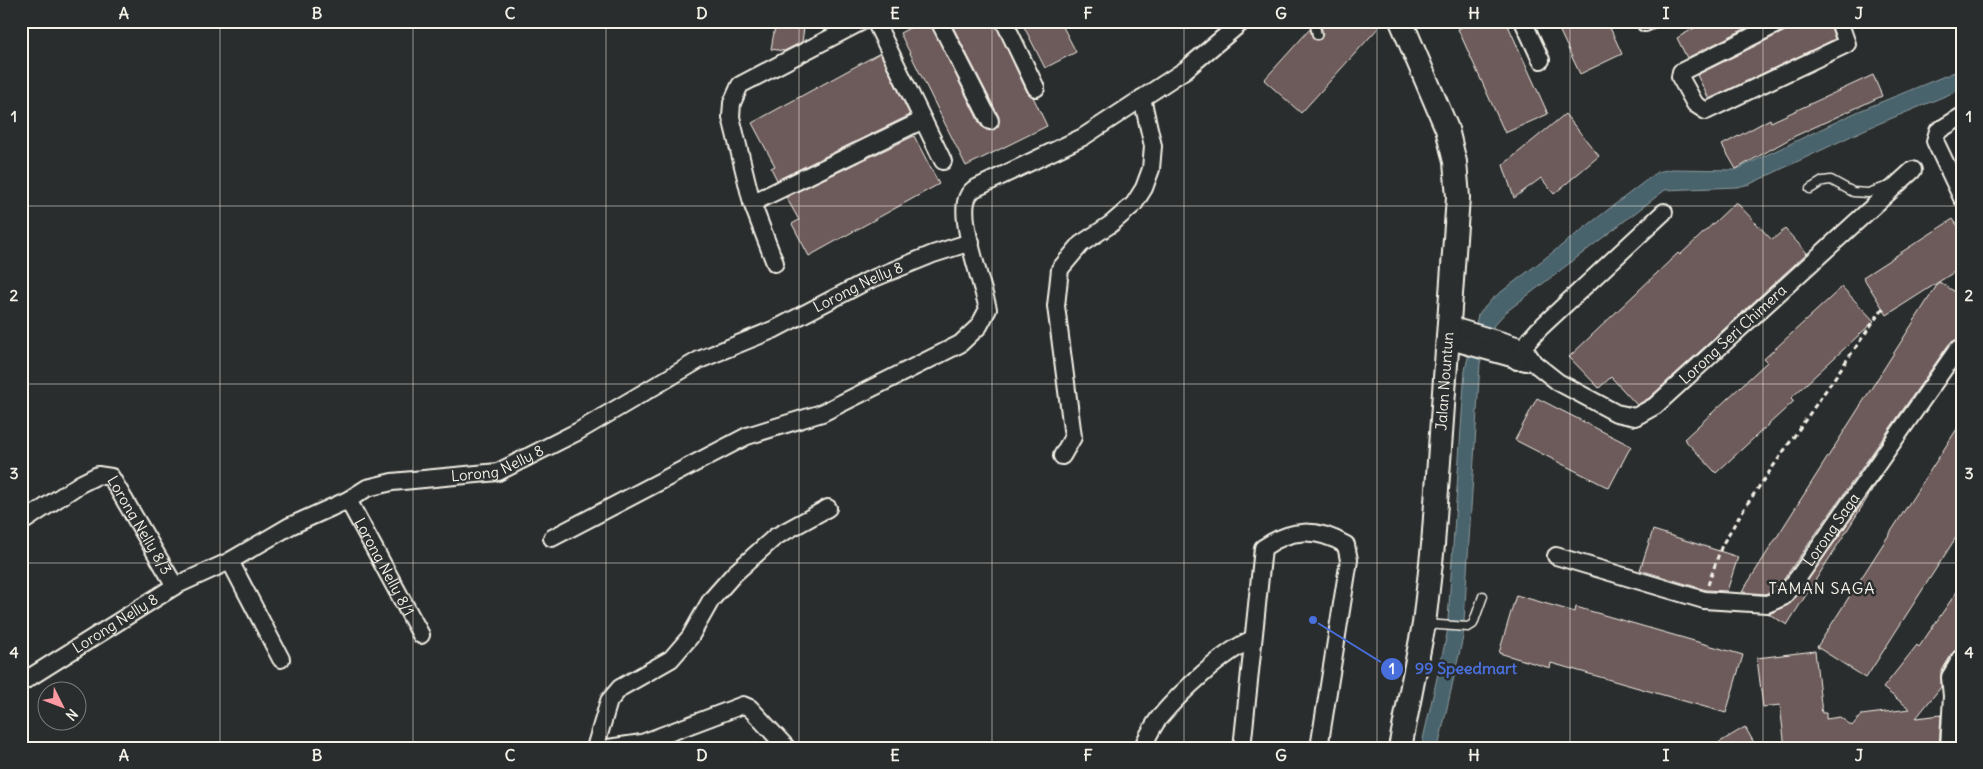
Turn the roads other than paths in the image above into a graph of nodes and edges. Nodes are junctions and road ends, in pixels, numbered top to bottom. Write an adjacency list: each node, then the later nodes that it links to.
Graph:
1 (863, 21): 24 (street)
2 (875, 21): 18 (street)
3 (939, 21): 19 (street)
4 (1004, 21): 15 (street)
5 (1243, 21): 16 (street)
6 (1314, 21): 13 (lane)
7 (1401, 21): 28 (street, Jalan Nountun)
8 (1523, 21): 14 (street)
9 (1644, 21): 10 (street)
10 (1649, 21)
11 (1783, 21): 12 (street)
12 (1839, 21)
13 (1317, 35)
14 (1541, 60)
15 (1036, 88)
16 (1142, 98): 26 (street); 31 (street)
17 (1962, 116): 23 (street)
18 (923, 120): 20 (street); 24 (street)
19 (990, 121)
20 (943, 161)
21 (1907, 174): 22 (lane); 30 (street, Lorong Seri Chimera)
22 (1810, 188)
23 (1962, 198)
24 (752, 203): 27 (street)
25 (1664, 212): 30 (street)
26 (971, 242): 32 (street, Lorong Nelly 8); 35 (street)
27 (775, 262)
28 (1448, 332): 30 (street); 40 (street, Jalan Nountun)
29 (1962, 347): 36 (street, Lorong Saga)
30 (1520, 354)
31 (1062, 456)
32 (348, 500): 37 (street, Lorong Nelly 8); 41 (street, Lorong Nelly 8/1)
33 (828, 508): 46 (street)
34 (21, 523): 38 (street, Lorong Nelly 8/3)
35 (552, 538)
36 (1556, 556)
37 (230, 561): 38 (street, Lorong Nelly 8); 44 (street)
38 (175, 586): 45 (street, Lorong Nelly 8)
39 (1483, 596): 40 (lane)
40 (1434, 625): 52 (street, Jalan Nountun)
41 (421, 635)
42 (1253, 639): 49 (street); 50 (street); 51 (street)
43 (1962, 657): 53 (street)
44 (281, 659)
45 (24, 681)
46 (595, 748)
47 (608, 748): 48 (street)
48 (787, 748)
49 (1142, 748)
50 (1242, 748)
51 (1318, 748)
52 (1400, 748)
53 (1949, 748)

